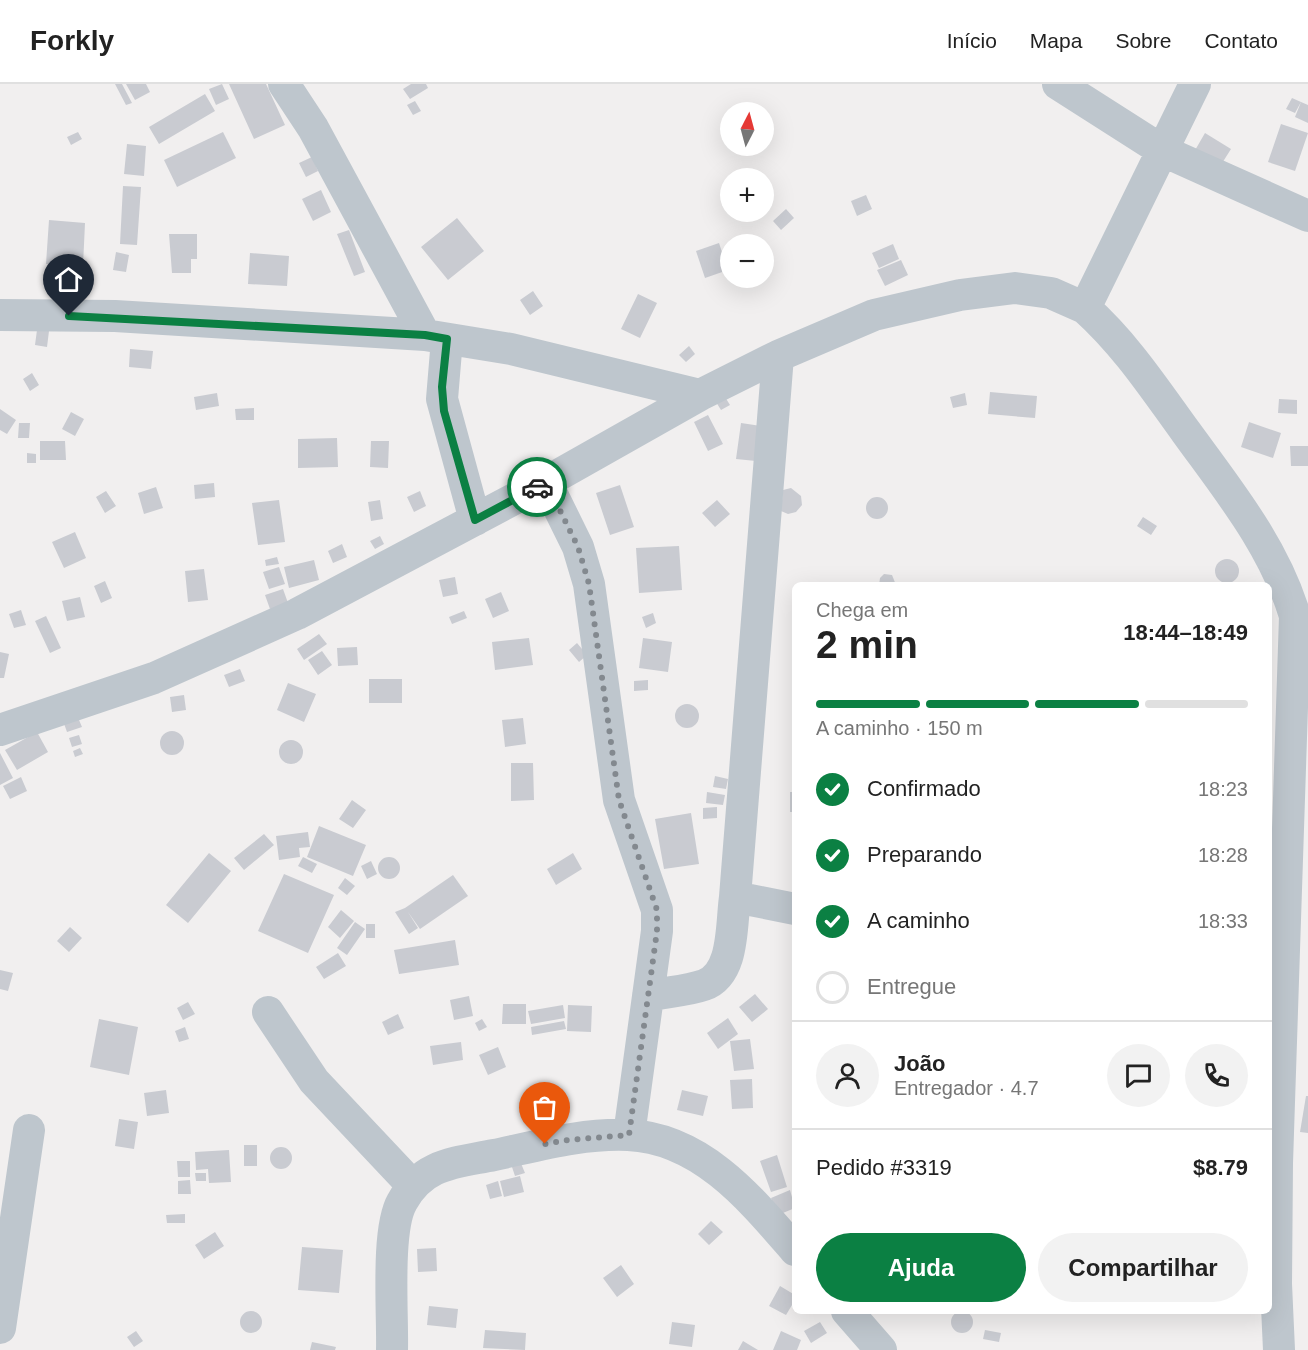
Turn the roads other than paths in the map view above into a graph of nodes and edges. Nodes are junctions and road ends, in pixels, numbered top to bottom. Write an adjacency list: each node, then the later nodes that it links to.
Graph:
1 (284, 84): 8 (street)
2 (1058, 84): 4 (street)
3 (1195, 84): 4 (street)
4 (1162, 151): 5 (street); 6 (street)
5 (1308, 216)
6 (1085, 308): 9 (street); 16 (street)
7 (0, 315): 8 (street)
8 (436, 337): 10 (street); 12 (street)
9 (778, 356): 10 (street); 14 (street)
10 (700, 395): 11 (street)
11 (546, 482): 12 (street); 17 (street)
12 (475, 520): 13 (street)
13 (0, 730)
14 (735, 897): 15 (street); 17 (street)
15 (792, 908)
16 (1295, 990): 21 (street)
17 (648, 996): 20 (street)
18 (268, 1012): 22 (street)
19 (28, 1130): 25 (street)
20 (629, 1135): 22 (street); 23 (street)
21 (1273, 1163): 28 (street)
22 (412, 1185): 26 (street)
23 (792, 1247)
24 (851, 1314): 27 (street)
25 (0, 1328)
26 (392, 1350)
27 (881, 1350)
28 (1279, 1350)

